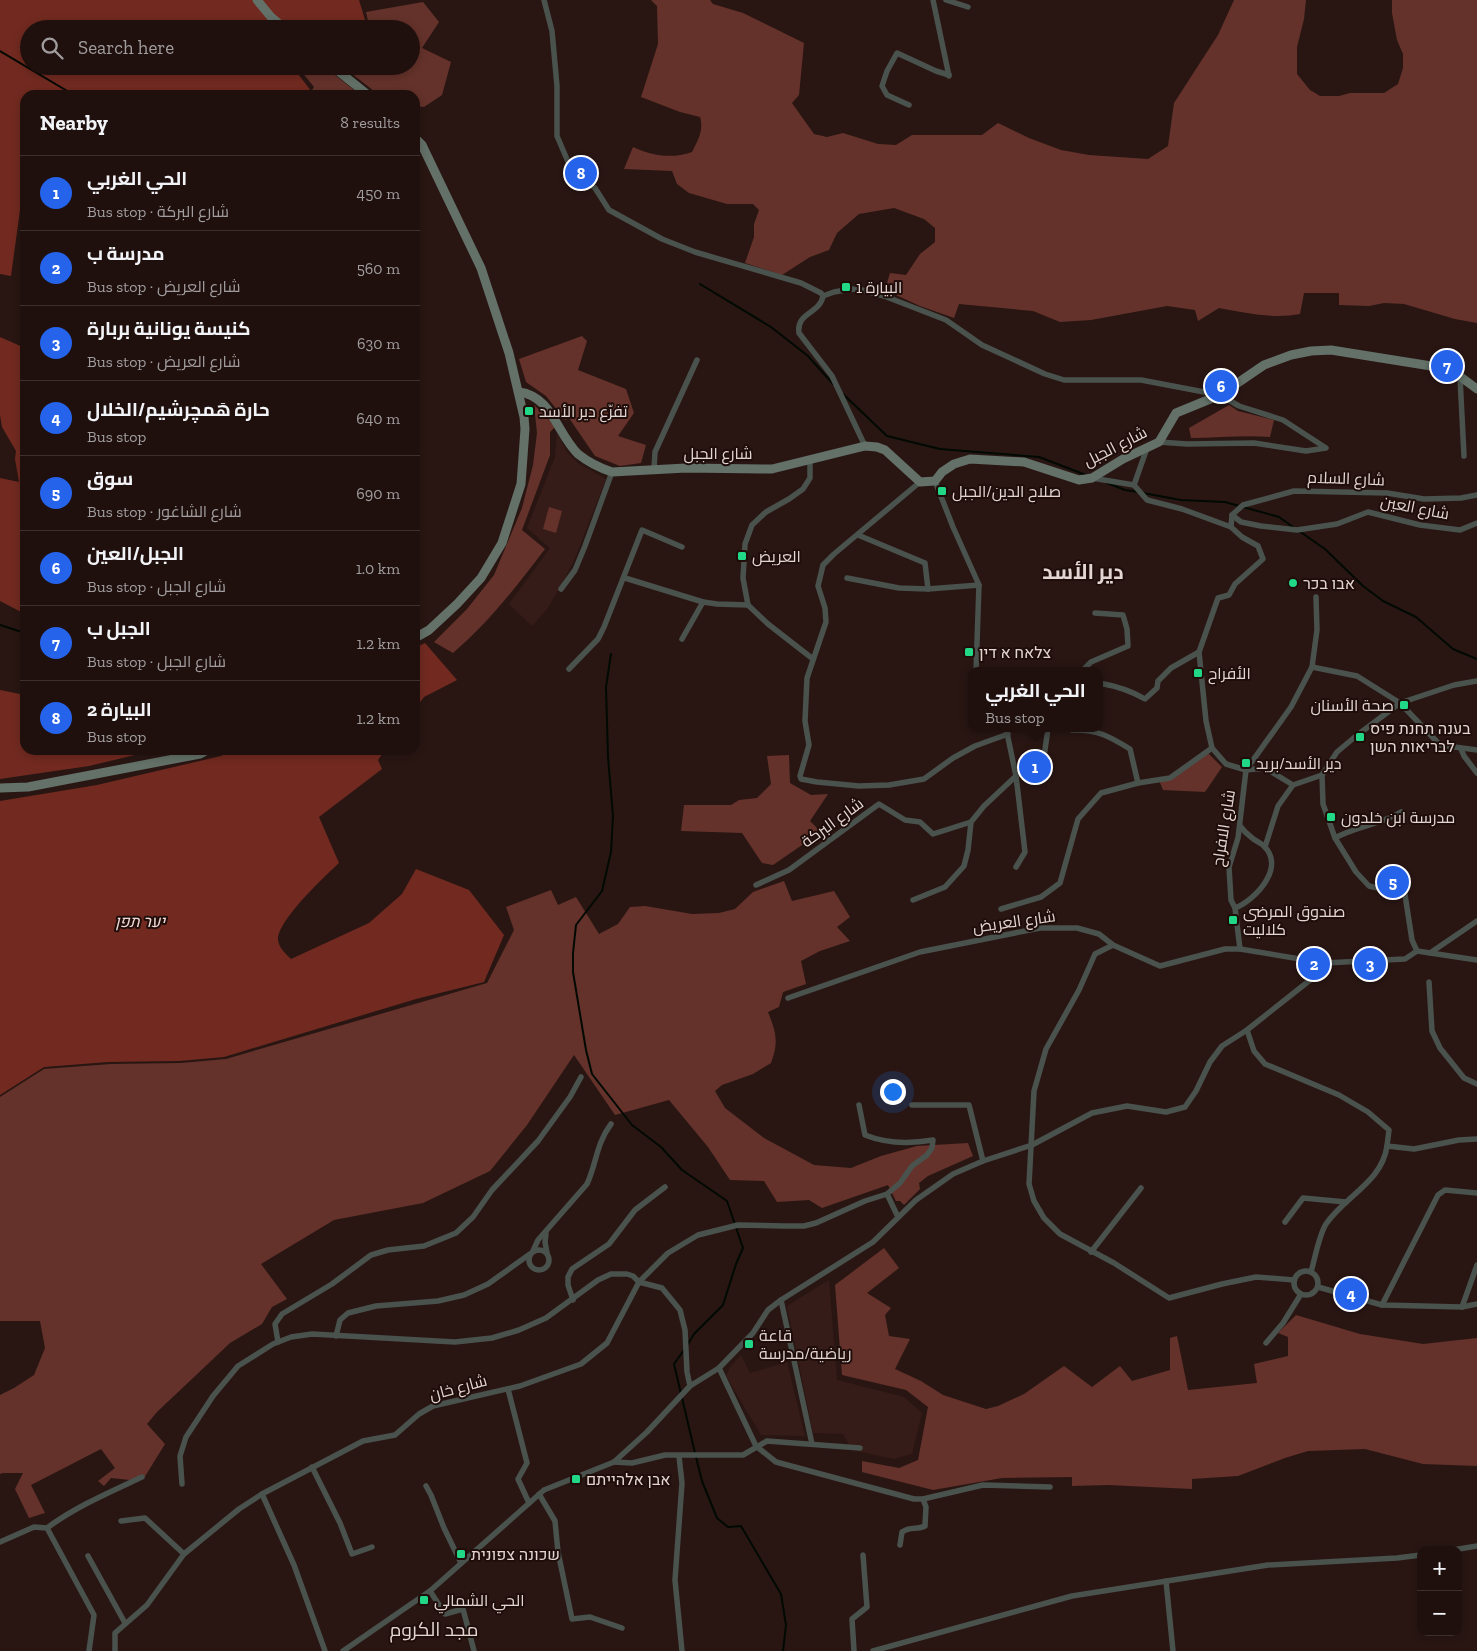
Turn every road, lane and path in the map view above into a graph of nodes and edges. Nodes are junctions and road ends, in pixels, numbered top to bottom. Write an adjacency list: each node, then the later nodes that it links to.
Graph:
1 (257, 0): 6 (street)
2 (544, 0): 11 (street)
3 (933, 0): 9 (street)
4 (946, 0): 5 (street)
5 (968, 7)
6 (274, 20)
7 (343, 75): 8 (street)
8 (362, 90)
9 (909, 106)
10 (420, 143): 15 (street)
11 (823, 296): 16 (street); 18 (street)
12 (697, 360): 22 (street)
13 (1460, 377): 14 (street, شارع الجبل); 16 (street, شارع الجبل); 20 (street)
14 (1477, 390)
15 (518, 392): 23 (street); 43 (street)
16 (1220, 395): 17 (street, شارع الجبل); 17 (street)
17 (1159, 442): 19 (street, شارع الجبل)
18 (865, 446): 21 (street, شارع الجبل); 26 (street)
19 (1147, 448): 24 (street, شارع الجبل); 27 (street)
20 (1464, 456)
21 (810, 460): 22 (street, شارع الجبل); 41 (street)
22 (654, 469): 23 (street, شارع الجبل)
23 (612, 472): 37 (street)
24 (1092, 478): 25 (street, شارع الجبل); 27 (street)
25 (935, 481): 26 (street); 36 (street)
26 (920, 482): 32 (street)
27 (1134, 485): 31 (street)
28 (1477, 495): 29 (street, شارع السلام)
29 (1232, 515): 30 (street, شارع العين); 31 (street)
30 (1477, 522)
31 (1231, 527): 45 (street)
32 (858, 535): 38 (street); 46 (street)
33 (682, 547): 34 (street)
34 (625, 578): 40 (street); 50 (street)
35 (847, 578): 38 (street)
36 (979, 585): 38 (street); 47 (street)
37 (561, 589)
38 (928, 589)
39 (1316, 597): 49 (street)
40 (703, 602): 41 (street); 44 (street)
41 (748, 605): 46 (street)
42 (1095, 613): 48 (street)
43 (420, 635)
44 (682, 639)
45 (1199, 652): 52 (street); 58 (street)
46 (813, 659): 54 (street)
47 (976, 667)
48 (1086, 667)
49 (1312, 667): 53 (street); 62 (street)
50 (569, 670)
51 (1477, 680): 53 (street)
52 (1103, 684)
53 (1400, 703): 59 (street); 64 (street)
54 (1005, 732)
55 (1007, 732): 65 (street)
56 (1047, 732): 65 (street)
57 (1096, 732): 66 (street)
58 (1212, 748): 62 (street, شارع الافراح); 66 (street)
59 (1461, 749): 60 (street); 63 (street)
60 (1477, 750)
61 (195, 755): 68 (street)
62 (1246, 770): 67 (street, شارع الافراح); 71 (street, شارع الافراح)
63 (1477, 773)
64 (1322, 775): 67 (street); 72 (street)
65 (1016, 776): 70 (street); 74 (street)
66 (1138, 782): 78 (street)
67 (1293, 784): 73 (street)
68 (0, 788)
69 (1401, 812): 72 (street)
70 (972, 822): 75 (street, شارع البركة); 76 (street)
71 (1240, 826): 73 (street); 77 (street, شارع الافراح)
72 (1335, 838): 82 (street)
73 (1265, 847): 77 (street)
74 (1016, 867)
75 (756, 885)
76 (913, 900)
77 (1235, 908): 81 (street, شارع الافراح)
78 (1001, 909)
79 (1477, 922): 83 (street)
80 (1112, 945): 81 (street, شارع العريض); 87 (street, شارع العريض); 95 (street)
81 (1240, 949): 85 (street, شارع العريض)
82 (1417, 951): 83 (street, شارع العريض); 85 (street, شارع العريض)
83 (1430, 953): 84 (street, شارع العريض)
84 (1477, 960)
85 (1324, 963): 88 (street)
86 (1429, 982): 90 (street)
87 (788, 998)
88 (1247, 1030): 95 (street); 96 (street)
89 (581, 1077): 123 (street)
90 (1477, 1084)
91 (912, 1105): 97 (street)
92 (859, 1106): 101 (street)
93 (611, 1124): 105 (street)
94 (1477, 1139): 96 (street)
95 (1032, 1145): 97 (street); 106 (street)
96 (1387, 1146): 102 (street)
97 (983, 1161): 103 (street)
98 (665, 1187): 117 (street)
99 (1140, 1188): 106 (street)
100 (1477, 1193): 120 (street)
101 (887, 1194): 103 (street); 114 (street, شارع خان)
102 (1346, 1202): 104 (street); 112 (street)
103 (898, 1217): 118 (street)
104 (1285, 1222)
105 (546, 1232): 107 (street); 108 (street)
106 (1091, 1252): 113 (street)
107 (532, 1253): 108 (street); 109 (street); 110 (street)
108 (547, 1253): 110 (street)
109 (514, 1266): 110 (street); 122 (street)
110 (530, 1266)
111 (1477, 1267): 121 (street)
112 (1311, 1272): 113 (street); 115 (street)
113 (1294, 1280): 116 (street)
114 (639, 1282): 117 (street); 126 (street); 127 (street, شارع خان)
115 (1318, 1287): 116 (street); 120 (street)
116 (1301, 1294): 124 (street)
117 (573, 1300): 122 (street)
118 (781, 1300): 125 (street); 128 (street)
119 (1477, 1304): 121 (street)
120 (1382, 1306): 121 (street)
121 (1462, 1307)
122 (336, 1336): 123 (street)
123 (278, 1342): 135 (street)
124 (1266, 1343)
125 (719, 1368): 126 (street); 129 (street)
126 (690, 1386): 132 (street)
127 (508, 1389): 133 (street, شارع خان); 141 (street)
128 (812, 1444): 129 (street); 130 (street)
129 (756, 1446): 131 (street); 140 (street)
130 (860, 1448)
131 (679, 1456): 132 (street); 163 (street)
132 (614, 1462): 139 (street)
133 (312, 1467): 138 (street, شارع خان); 147 (street)
134 (142, 1477): 143 (street)
135 (182, 1484)
136 (426, 1486): 153 (street)
137 (1050, 1487): 140 (street)
138 (262, 1494): 149 (street, شارع خان); 160 (street)
139 (540, 1494): 141 (street); 157 (street)
140 (923, 1500): 145 (street)
141 (529, 1503): 153 (street)
142 (120, 1521): 149 (street)
143 (47, 1528): 144 (street); 158 (street)
144 (0, 1542)
145 (900, 1545)
146 (1477, 1546): 148 (street)
147 (372, 1547)
148 (1462, 1548)
149 (184, 1554): 156 (street, شارع خان)
150 (863, 1555): 164 (street)
151 (88, 1556): 156 (street)
152 (1417, 1556): 154 (street)
153 (461, 1563): 155 (street)
154 (1166, 1581): 165 (street); 166 (street)
155 (430, 1591): 161 (street); 162 (street)
156 (125, 1623): 159 (street, شارع خان)
157 (622, 1628)
158 (89, 1651)
159 (115, 1651)
160 (325, 1651)
161 (343, 1651)
162 (474, 1651)
163 (682, 1651)
164 (854, 1651)
165 (873, 1651)
166 (1173, 1651)

